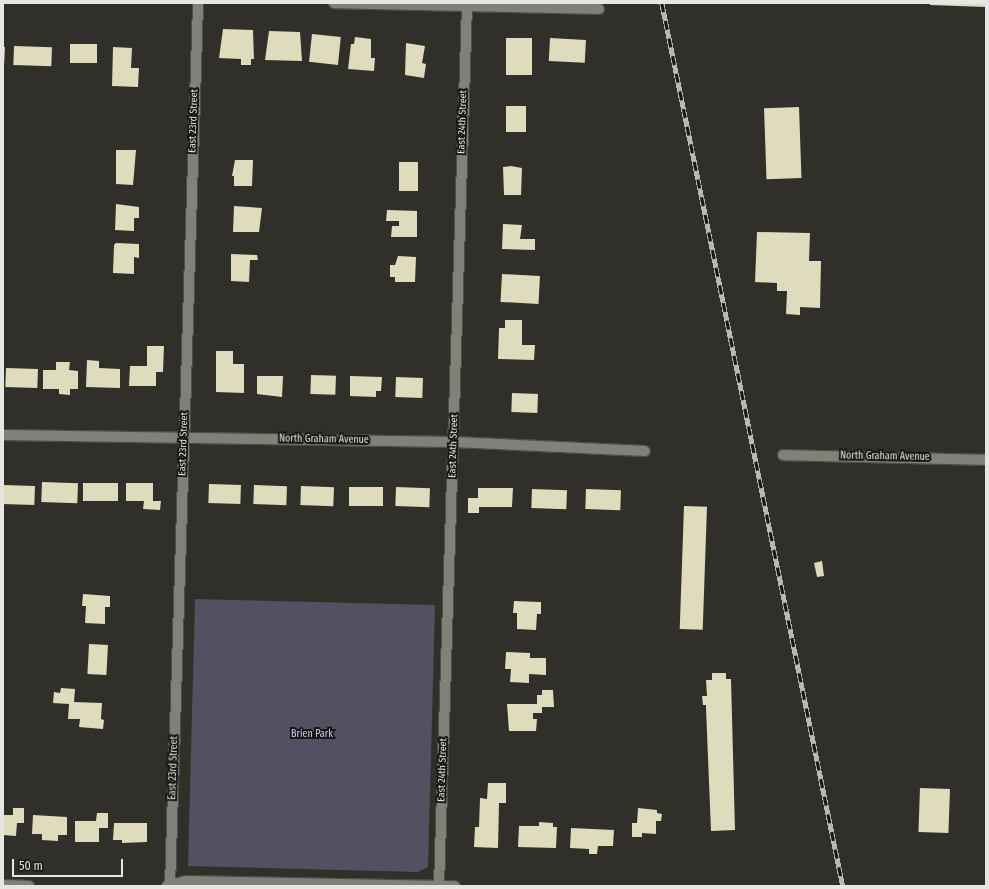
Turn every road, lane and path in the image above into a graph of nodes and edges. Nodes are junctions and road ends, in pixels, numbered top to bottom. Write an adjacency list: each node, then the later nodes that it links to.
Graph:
1 (198, 3): 6 (street, East 23rd Street)
2 (334, 3): 3 (street)
3 (467, 6): 4 (street); 7 (street, East 24th Street)
4 (599, 9)
5 (3, 435): 6 (street, North Graham Avenue)
6 (184, 438): 7 (street, North Graham Avenue); 13 (street, East 23rd Street)
7 (454, 442): 8 (street, North Graham Avenue); 14 (street, East 24th Street)
8 (645, 451)
9 (783, 455): 10 (street, North Graham Avenue)
10 (986, 460)
11 (3, 886): 12 (street)
12 (29, 886)
13 (169, 886): 14 (street)
14 (439, 886): 15 (street)
15 (455, 886)

